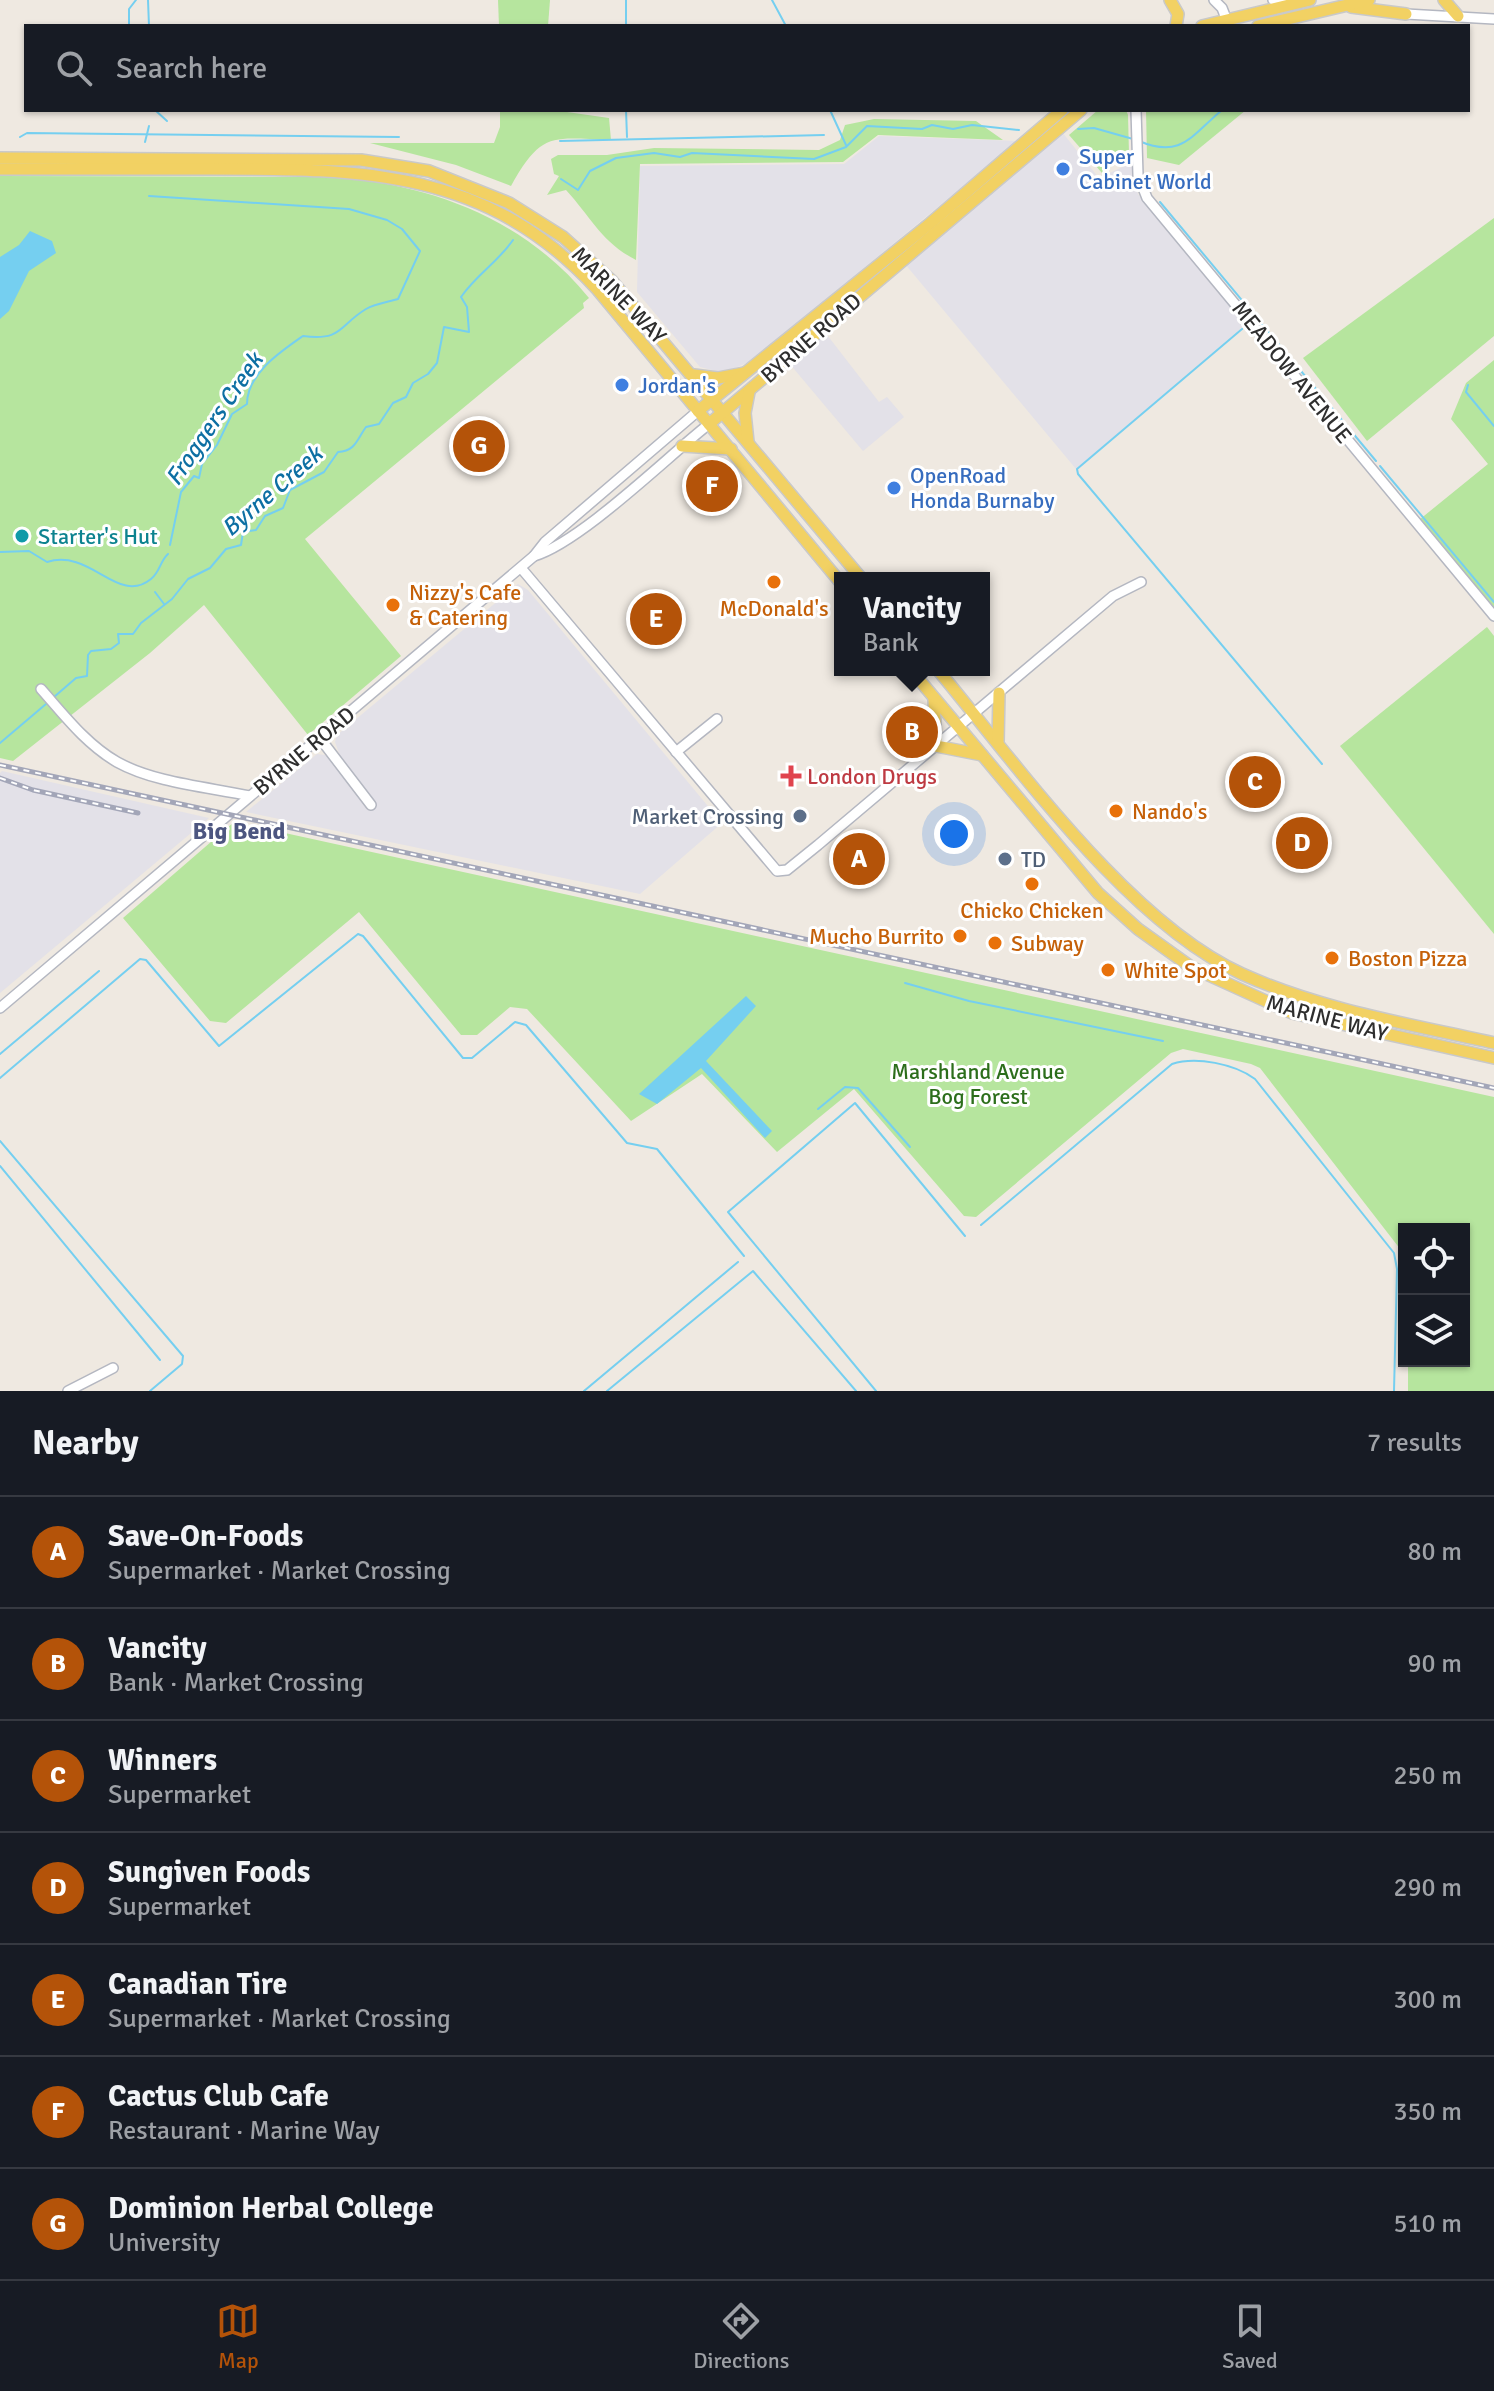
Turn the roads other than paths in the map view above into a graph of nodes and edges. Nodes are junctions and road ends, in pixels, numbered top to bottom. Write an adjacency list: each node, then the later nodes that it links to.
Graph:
1 (1170, 0): 13 (main road)
2 (1214, 0): 12 (street)
3 (1273, 0): 7 (street)
4 (1310, 0): 7 (main road)
5 (1369, 0): 8 (main road)
6 (1444, 0): 10 (main road)
7 (1292, 4): 12 (main road)
8 (1347, 5): 9 (main road); 14 (main road)
9 (1406, 14): 10 (street)
10 (1458, 16): 11 (street)
11 (1494, 19)
12 (1228, 23)
13 (1176, 24)
14 (1266, 24)
15 (1060, 112): 20 (main road, BYRNE ROAD)
16 (1079, 112): 22 (main road, BYRNE ROAD)
17 (1136, 112): 35 (street, MEADOW AVENUE)
18 (0, 158): 21 (main road, MARINE WAY)
19 (0, 169): 24 (main road, MARINE WAY)
20 (744, 373): 21 (main road); 23 (main road, BYRNE ROAD)
21 (693, 375): 23 (main road, MARINE WAY)
22 (749, 391): 25 (main road, BYRNE ROAD); 27 (main road)
23 (714, 399): 24 (main road, BYRNE ROAD); 25 (main road, MARINE WAY)
24 (698, 411): 26 (main road, MARINE WAY); 30 (street, BYRNE ROAD)
25 (724, 412): 26 (main road, BYRNE ROAD); 27 (main road, MARINE WAY)
26 (709, 424): 28 (street, BYRNE ROAD); 29 (main road, MARINE WAY)
27 (749, 444): 32 (main road, MARINE WAY)
28 (682, 446): 29 (main road); 30 (street, BYRNE ROAD)
29 (731, 449): 33 (main road, MARINE WAY)
30 (534, 556): 31 (street, BYRNE ROAD)
31 (521, 568): 44 (street, BYRNE ROAD); 47 (street)
32 (856, 572)
33 (834, 575)
34 (1141, 582): 39 (street)
35 (1494, 616)
36 (916, 676): 40 (main road, MARINE WAY)
37 (943, 676): 41 (main road, MARINE WAY)
38 (41, 689): 49 (street)
39 (999, 693): 41 (street); 45 (main road)
40 (934, 699): 43 (main road, MARINE WAY); 46 (main road)
41 (974, 714): 43 (street); 45 (main road, MARINE WAY)
42 (717, 719): 47 (street)
43 (960, 726): 46 (street); 48 (main road, MARINE WAY)
44 (319, 737): 49 (street, BYRNE ROAD); 50 (street)
45 (998, 742): 52 (main road, MARINE WAY)
46 (936, 746): 47 (street); 48 (main road)
47 (676, 752)
48 (982, 755): 53 (main road, MARINE WAY)
49 (250, 796): 51 (street, BYRNE ROAD)
50 (371, 805)
51 (0, 1008)
52 (1494, 1043)
53 (1494, 1058)
54 (113, 1368): 55 (street)
55 (68, 1391)

